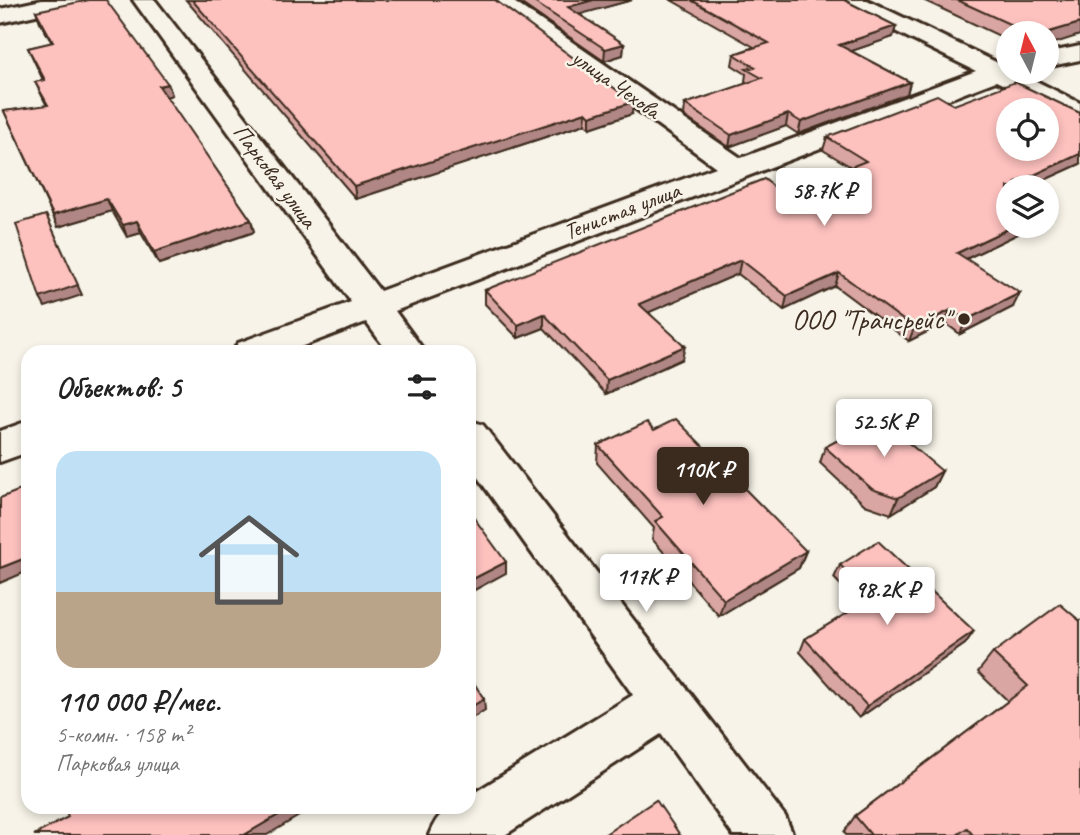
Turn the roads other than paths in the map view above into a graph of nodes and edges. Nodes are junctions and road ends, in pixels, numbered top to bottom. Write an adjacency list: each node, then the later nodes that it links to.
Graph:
1 (72, 0): 5 (street)
2 (144, 0): 13 (street, Парковая улица)
3 (496, 0): 12 (street, улица Чехова)
4 (850, 0): 8 (street)
5 (0, 16)
6 (1080, 53): 7 (street)
7 (1059, 57)
8 (996, 68)
9 (996, 72): 12 (street, Тенистая улица)
10 (1027, 84): 11 (street)
11 (1080, 113)
12 (736, 168): 13 (street, Тенистая улица)
13 (373, 306): 14 (street, Тенистая улица); 15 (street, Парковая улица)
14 (270, 345)
15 (402, 345)
16 (21, 439): 18 (street)
17 (476, 444): 19 (street)
18 (0, 447)
19 (668, 701): 20 (street); 21 (street)
20 (456, 835)
21 (766, 835)

